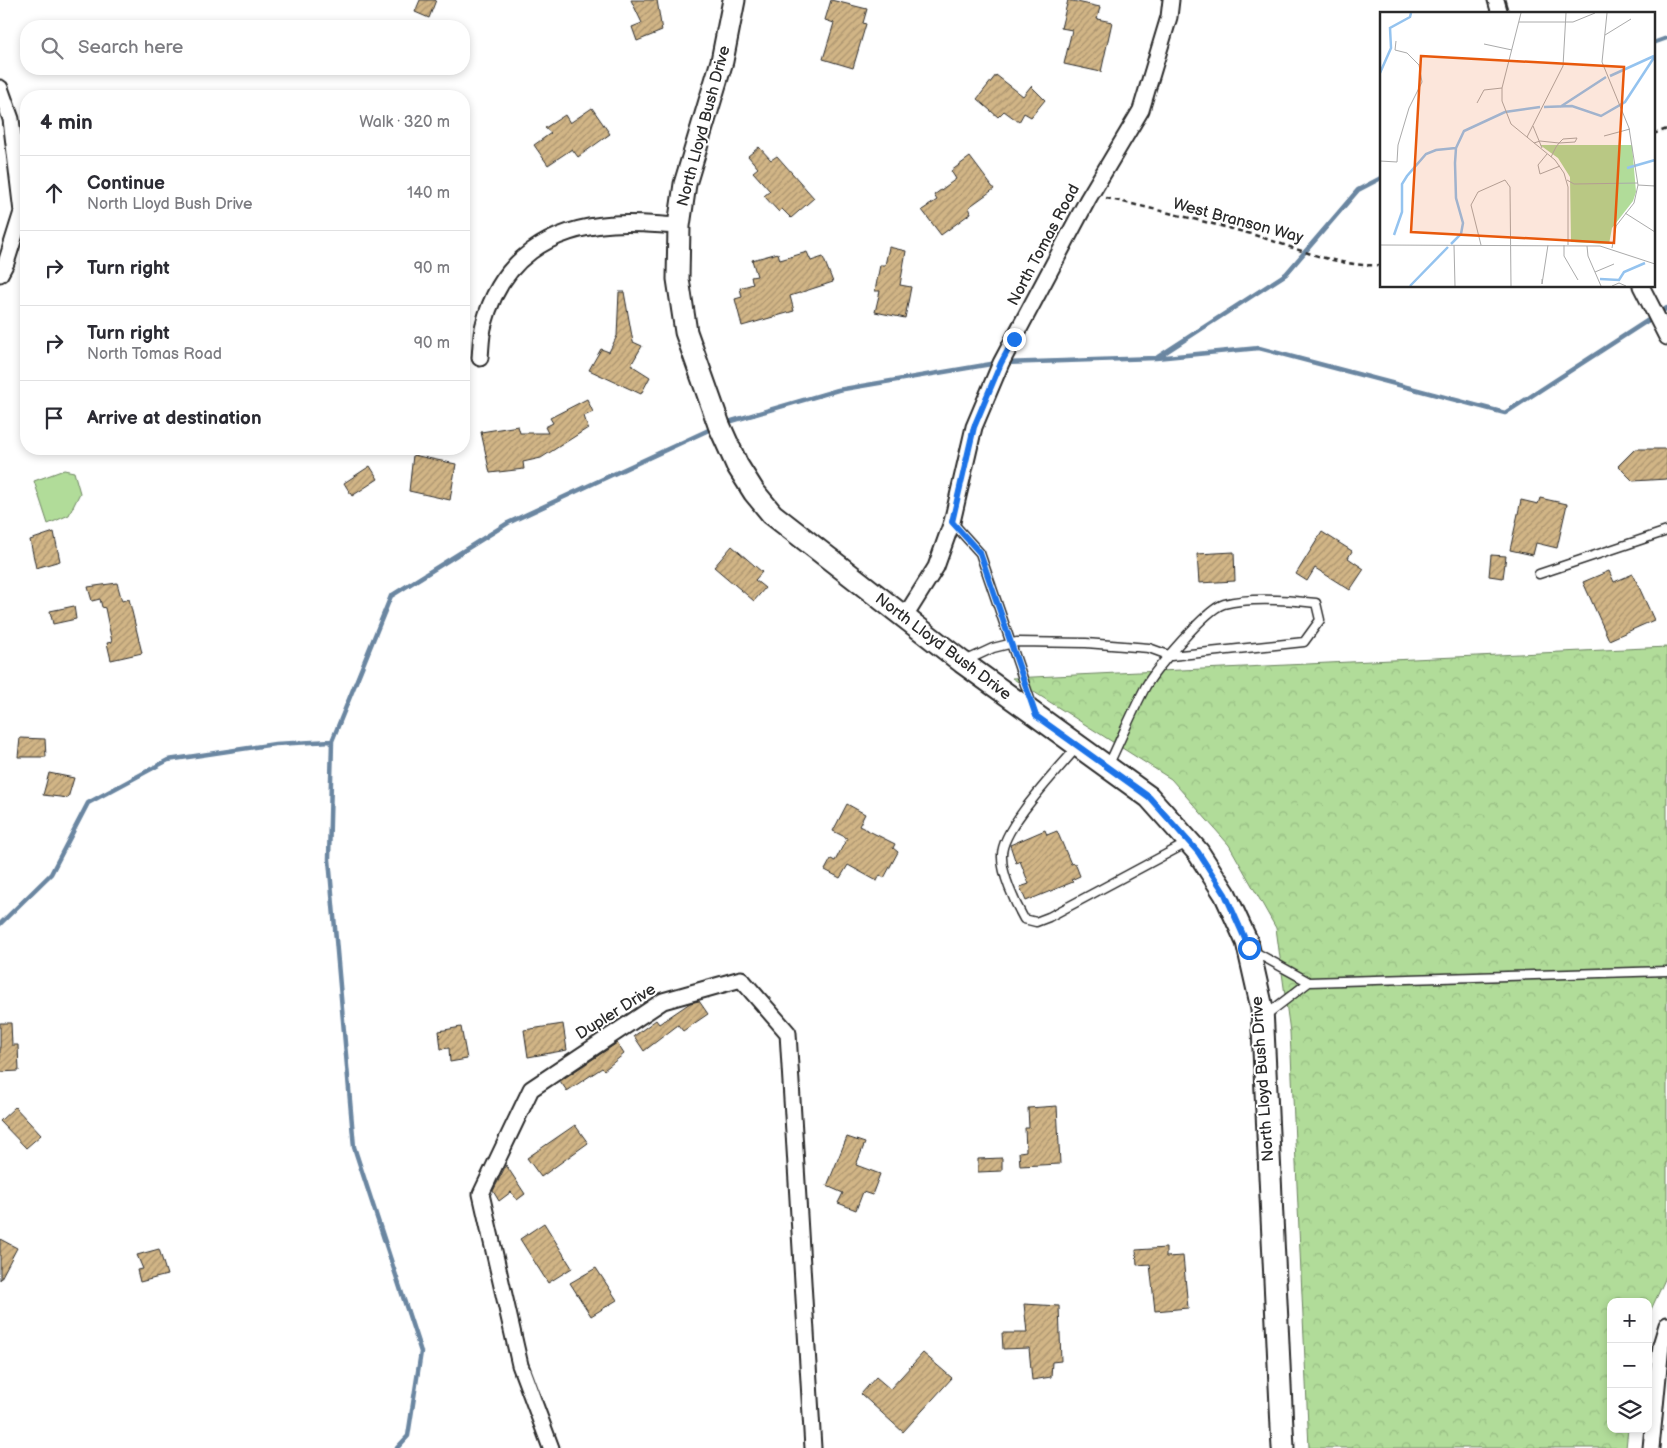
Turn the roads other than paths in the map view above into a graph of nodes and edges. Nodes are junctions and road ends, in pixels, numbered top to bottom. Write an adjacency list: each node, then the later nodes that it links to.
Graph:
1 (734, 0): 6 (street, North Lloyd Bush Drive)
2 (1171, 0): 11 (street, North Tomas Road)
3 (0, 88): 4 (street)
4 (20, 195)
5 (20, 218): 7 (street)
6 (679, 226): 10 (street); 14 (street, North Lloyd Bush Drive)
7 (0, 274)
8 (1642, 288): 9 (street)
9 (1667, 337)
10 (480, 358)
11 (952, 522): 14 (street, North Tomas Road); 15 (lane)
12 (1667, 531): 13 (lane)
13 (1538, 574)
14 (904, 618): 17 (street, North Lloyd Bush Drive)
15 (1012, 643): 16 (lane); 17 (lane); 18 (lane)
16 (1171, 656): 16 (lane); 20 (lane)
17 (962, 662): 18 (street, North Lloyd Bush Drive)
18 (1036, 716): 19 (street, North Lloyd Bush Drive)
19 (1078, 746): 20 (street, North Lloyd Bush Drive); 21 (lane)
20 (1107, 767): 21 (street, North Lloyd Bush Drive)
21 (1189, 842): 22 (street, North Lloyd Bush Drive)
22 (1249, 948): 24 (lane); 25 (street, North Lloyd Bush Drive)
23 (1667, 972): 24 (lane)
24 (1309, 982): 25 (lane)
25 (1262, 1017): 29 (street, North Lloyd Bush Drive)
26 (1667, 1325): 30 (street)
27 (551, 1448): 28 (street, Dupler Drive)
28 (813, 1448)
29 (1284, 1448)
30 (1651, 1448)

